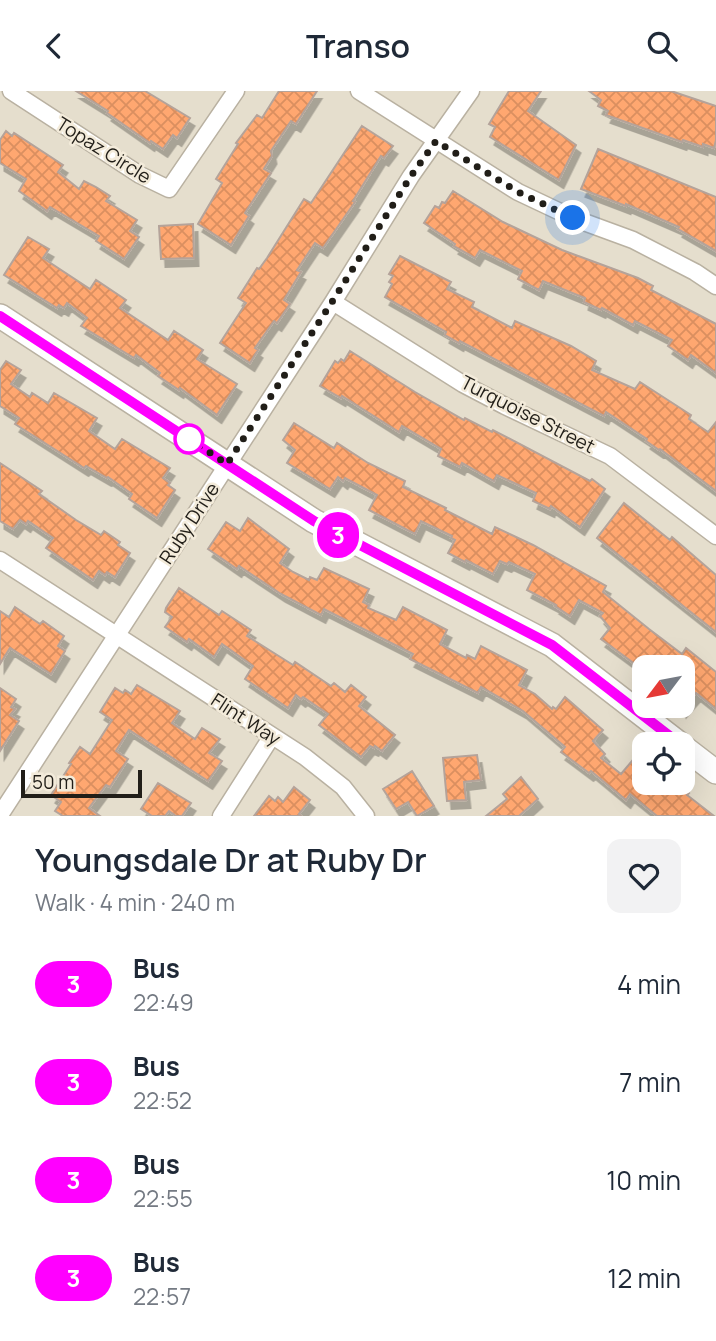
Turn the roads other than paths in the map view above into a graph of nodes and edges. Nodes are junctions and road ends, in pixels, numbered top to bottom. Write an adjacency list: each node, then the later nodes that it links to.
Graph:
1 (11, 91): 2 (street, Topaz Circle)
2 (236, 91)
3 (359, 91): 5 (street)
4 (471, 91): 5 (street, Ruby Drive)
5 (436, 141): 6 (street); 7 (street, Ruby Drive)
6 (716, 286)
7 (332, 302): 9 (street, Ruby Drive); 10 (street, Turquoise Street)
8 (0, 316): 9 (street)
9 (227, 464): 12 (street, Ruby Drive); 13 (street)
10 (716, 536)
11 (0, 560): 12 (street, Flint Way)
12 (115, 634): 14 (street, Flint Way); 17 (street, Ruby Drive)
13 (664, 732)
14 (272, 736): 18 (street); 19 (street, Flint Way)
15 (695, 756): 16 (street)
16 (716, 772)
17 (0, 815)
18 (221, 816)
19 (366, 816)

